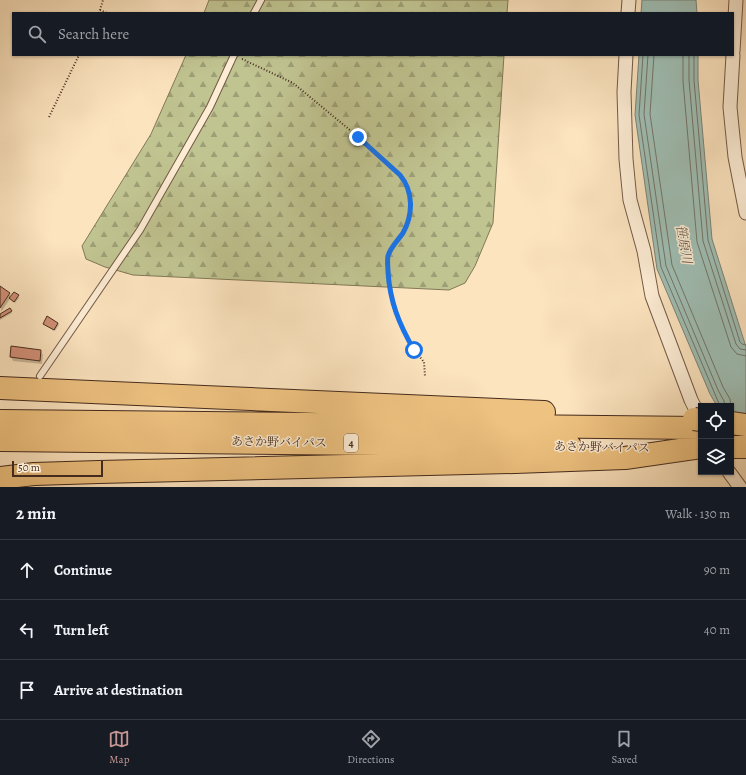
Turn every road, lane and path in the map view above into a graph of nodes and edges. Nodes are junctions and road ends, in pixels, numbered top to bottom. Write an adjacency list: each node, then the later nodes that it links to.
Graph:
1 (103, 0): 5 (path)
2 (260, 0): 6 (lane)
3 (629, 0): 7 (street)
4 (736, 0): 8 (street)
5 (100, 12)
6 (254, 12)
7 (628, 12)
8 (734, 34)
9 (80, 56): 13 (path)
10 (626, 56): 21 (street)
11 (733, 56): 14 (street)
12 (238, 57): 15 (lane); 16 (path)
13 (49, 117)
14 (746, 213)
15 (40, 376)
16 (425, 376)
17 (0, 388): 24 (highway)
18 (0, 421): 25 (highway, あさか野バイパス / 4)
19 (734, 423): 20 (highway)
20 (746, 425)
21 (698, 426)
22 (734, 428): 23 (highway)
23 (746, 428)
24 (698, 430)
25 (698, 430)
26 (698, 430): 28 (highway, あさか野バイパス / 4)
27 (698, 430): 32 (highway)
28 (0, 440)
29 (734, 447): 30 (highway)
30 (746, 447)
31 (731, 475): 33 (street)
32 (0, 478)
33 (740, 487)

